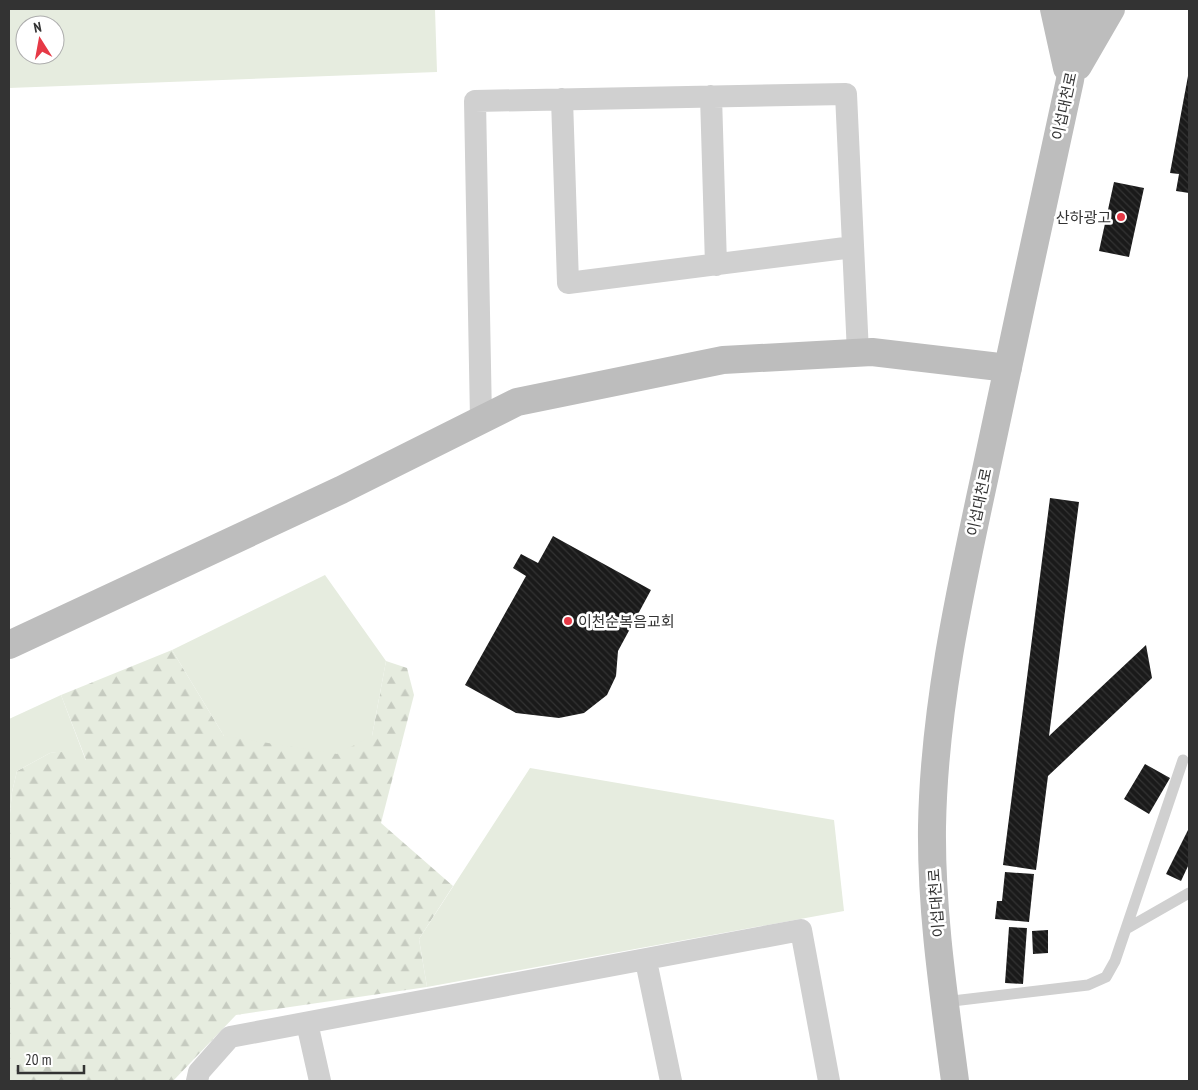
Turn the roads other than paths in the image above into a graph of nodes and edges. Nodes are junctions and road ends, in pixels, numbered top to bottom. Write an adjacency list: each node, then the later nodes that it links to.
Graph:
1 (1054, 9): 4 (street)
2 (1082, 9): 4 (street, 이섭대천로)
3 (1111, 9): 4 (street)
4 (1070, 80): 10 (street, 이섭대천로)
5 (711, 96): 6 (street); 7 (street); 8 (street)
6 (562, 99): 8 (street); 11 (street)
7 (853, 247): 8 (street); 9 (street)
8 (716, 265)
9 (858, 353): 10 (street); 11 (street)
10 (1008, 368): 17 (street, 이섭대천로)
11 (481, 419): 12 (street)
12 (9, 645)
13 (1183, 760): 15 (lane)
14 (1189, 893): 15 (lane)
15 (1126, 929): 17 (lane)
16 (646, 961): 18 (street); 21 (street); 22 (street)
17 (944, 1002): 23 (street, 이섭대천로)
18 (307, 1023): 19 (street); 20 (street)
19 (197, 1081)
20 (320, 1081)
21 (671, 1081)
22 (829, 1081)
23 (955, 1081)

